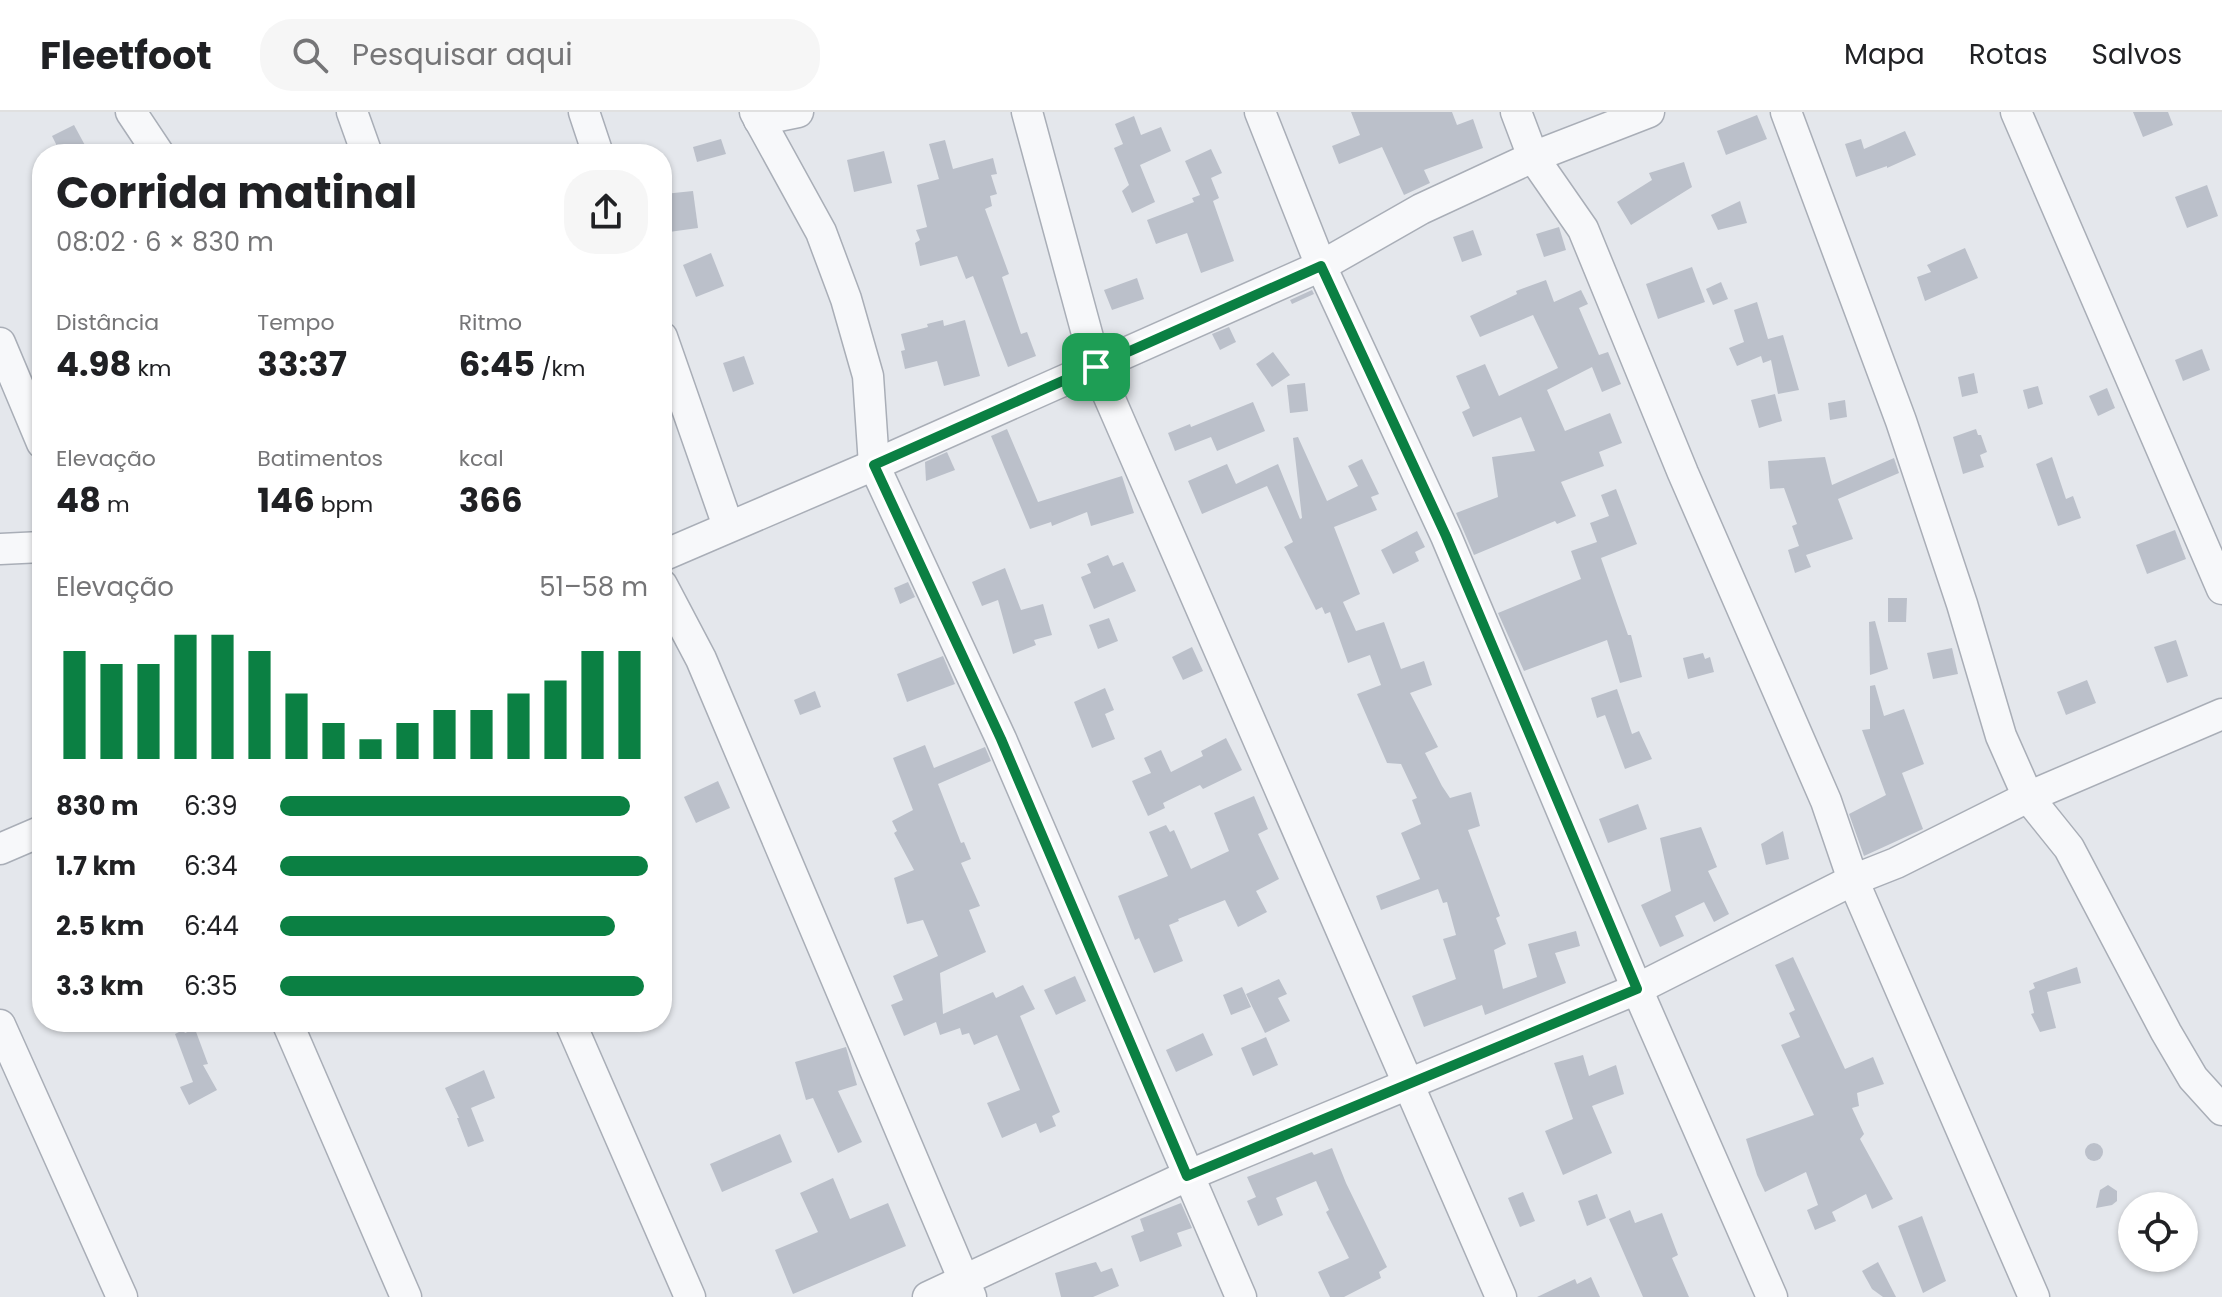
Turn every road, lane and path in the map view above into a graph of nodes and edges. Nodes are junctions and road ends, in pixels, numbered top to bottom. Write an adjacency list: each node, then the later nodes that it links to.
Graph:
1 (131, 112): 12 (street)
2 (352, 112): 13 (street)
3 (584, 112): 14 (street)
4 (798, 112): 11 (street)
5 (1027, 112): 19 (street)
6 (1260, 112): 16 (street)
7 (1516, 112): 15 (street)
8 (1649, 112): 15 (street)
9 (1786, 112): 29 (street)
10 (2016, 112): 26 (street)
11 (757, 116): 21 (street)
12 (152, 144)
13 (363, 144)
14 (595, 144)
15 (1533, 157): 16 (street); 32 (street)
16 (1321, 266): 19 (street); 33 (street)
17 (0, 343): 20 (street)
18 (672, 366): 22 (street)
19 (1096, 367): 21 (street); 37 (street)
20 (32, 419)
21 (874, 465): 22 (street); 39 (street)
22 (728, 526): 25 (street)
23 (32, 547): 24 (street)
24 (0, 549)
25 (672, 551)
26 (2222, 589)
27 (672, 605): 40 (street)
28 (2222, 714): 29 (street)
29 (2028, 797): 32 (street); 38 (street)
30 (32, 835): 31 (street)
31 (0, 849)
32 (1853, 880): 33 (street); 48 (street)
33 (1637, 989): 37 (street); 47 (street)
34 (0, 1025): 41 (street)
35 (291, 1032): 42 (street)
36 (574, 1032): 43 (street)
37 (1409, 1084): 39 (street); 46 (street)
38 (2222, 1110)
39 (1187, 1176): 40 (street); 45 (street)
40 (967, 1289): 44 (street)
41 (122, 1297)
42 (406, 1297)
43 (690, 1297)
44 (928, 1297)
45 (1241, 1297)
46 (1501, 1297)
47 (1772, 1297)
48 (2034, 1297)

